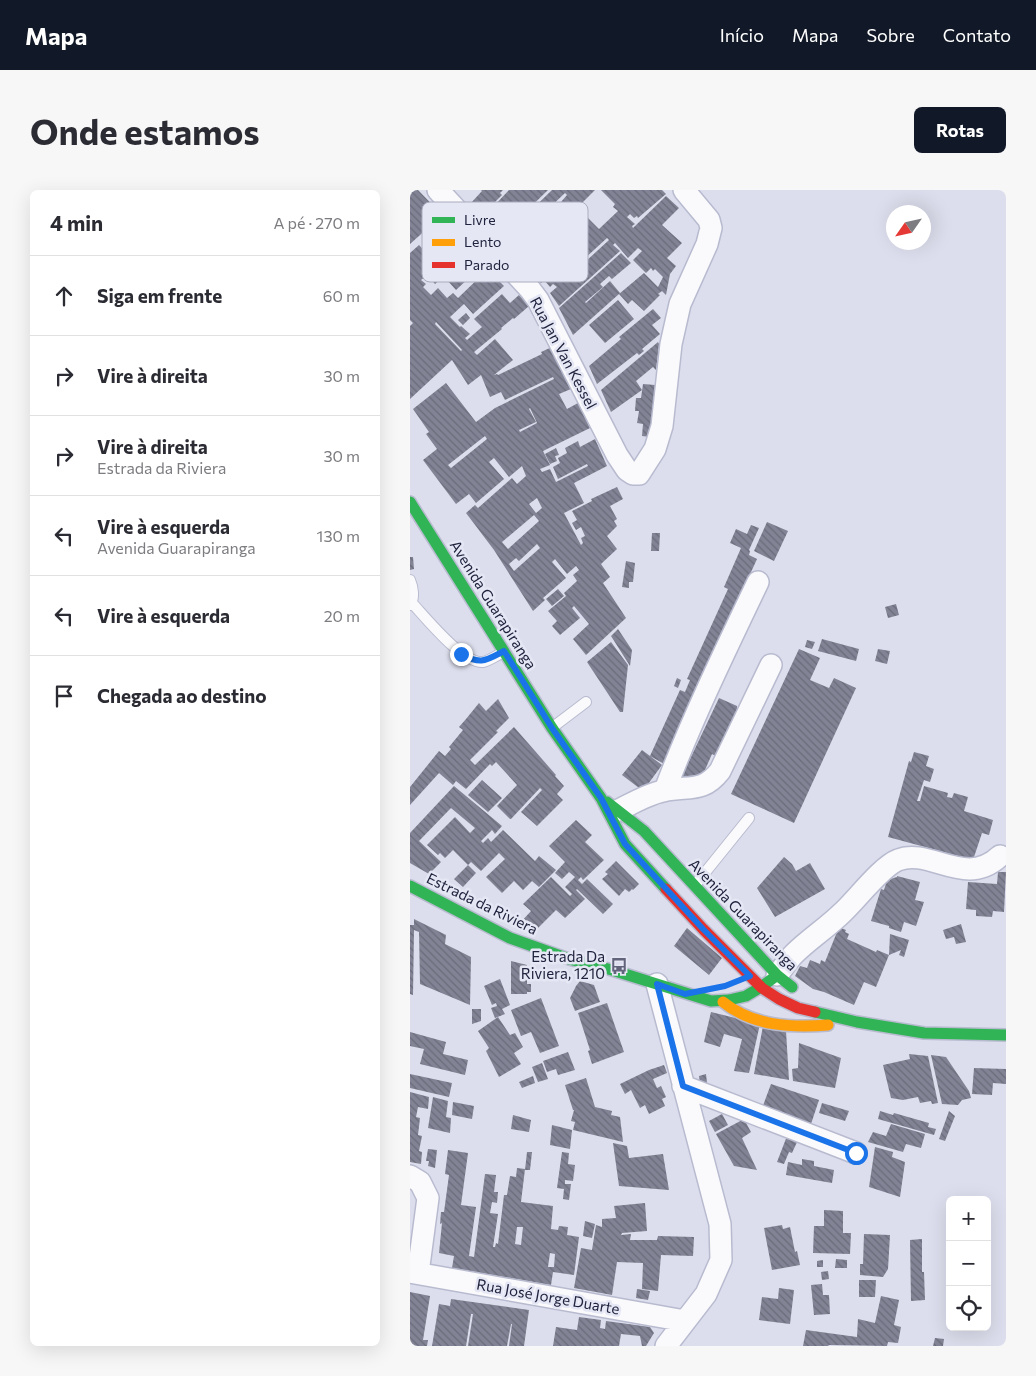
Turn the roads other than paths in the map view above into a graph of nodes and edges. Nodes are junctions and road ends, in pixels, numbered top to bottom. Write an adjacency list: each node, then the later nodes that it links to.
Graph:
1 (438, 190): 3 (street, Rua Jan Van Kessel)
2 (684, 190): 4 (street, Rua Jan Van Kessel)
3 (449, 202)
4 (523, 282)
5 (410, 502): 9 (main road, Avenida Guarapiranga)
6 (410, 580): 8 (lane)
7 (758, 582): 13 (street)
8 (411, 604): 9 (lane)
9 (504, 651): 12 (main road, Avenida Guarapiranga)
10 (771, 665): 13 (street)
11 (586, 702): 12 (lane)
12 (552, 728): 14 (main road, Avenida Guarapiranga)
13 (665, 790): 15 (street)
14 (601, 798): 15 (main road, Avenida Guarapiranga); 20 (main road, Avenida Guarapiranga)
15 (620, 810): 19 (main road, Avenida Guarapiranga)
16 (749, 818): 19 (lane)
17 (1000, 856): 20 (street)
18 (410, 886): 22 (main road, Estrada da Riviera)
19 (694, 886): 20 (main road, Avenida Guarapiranga)
20 (764, 975): 21 (main road); 24 (main road, Avenida Guarapiranga); 27 (main road, Estrada da Riviera); 28 (main road, Avenida Guarapiranga)
21 (738, 981)
22 (657, 984): 25 (main road, Estrada da Riviera); 30 (street)
23 (716, 988): 25 (main road)
24 (799, 991)
25 (685, 994): 27 (main road, Estrada da Riviera)
26 (816, 1000): 28 (main road)
27 (723, 1002): 28 (main road)
28 (857, 1022): 29 (main road)
29 (1006, 1036)
30 (683, 1086): 31 (street); 34 (street)
31 (856, 1153)
32 (410, 1176): 33 (street)
33 (414, 1273): 34 (street, Rua José Jorge Duarte)
34 (685, 1322): 35 (street)
35 (666, 1346)

